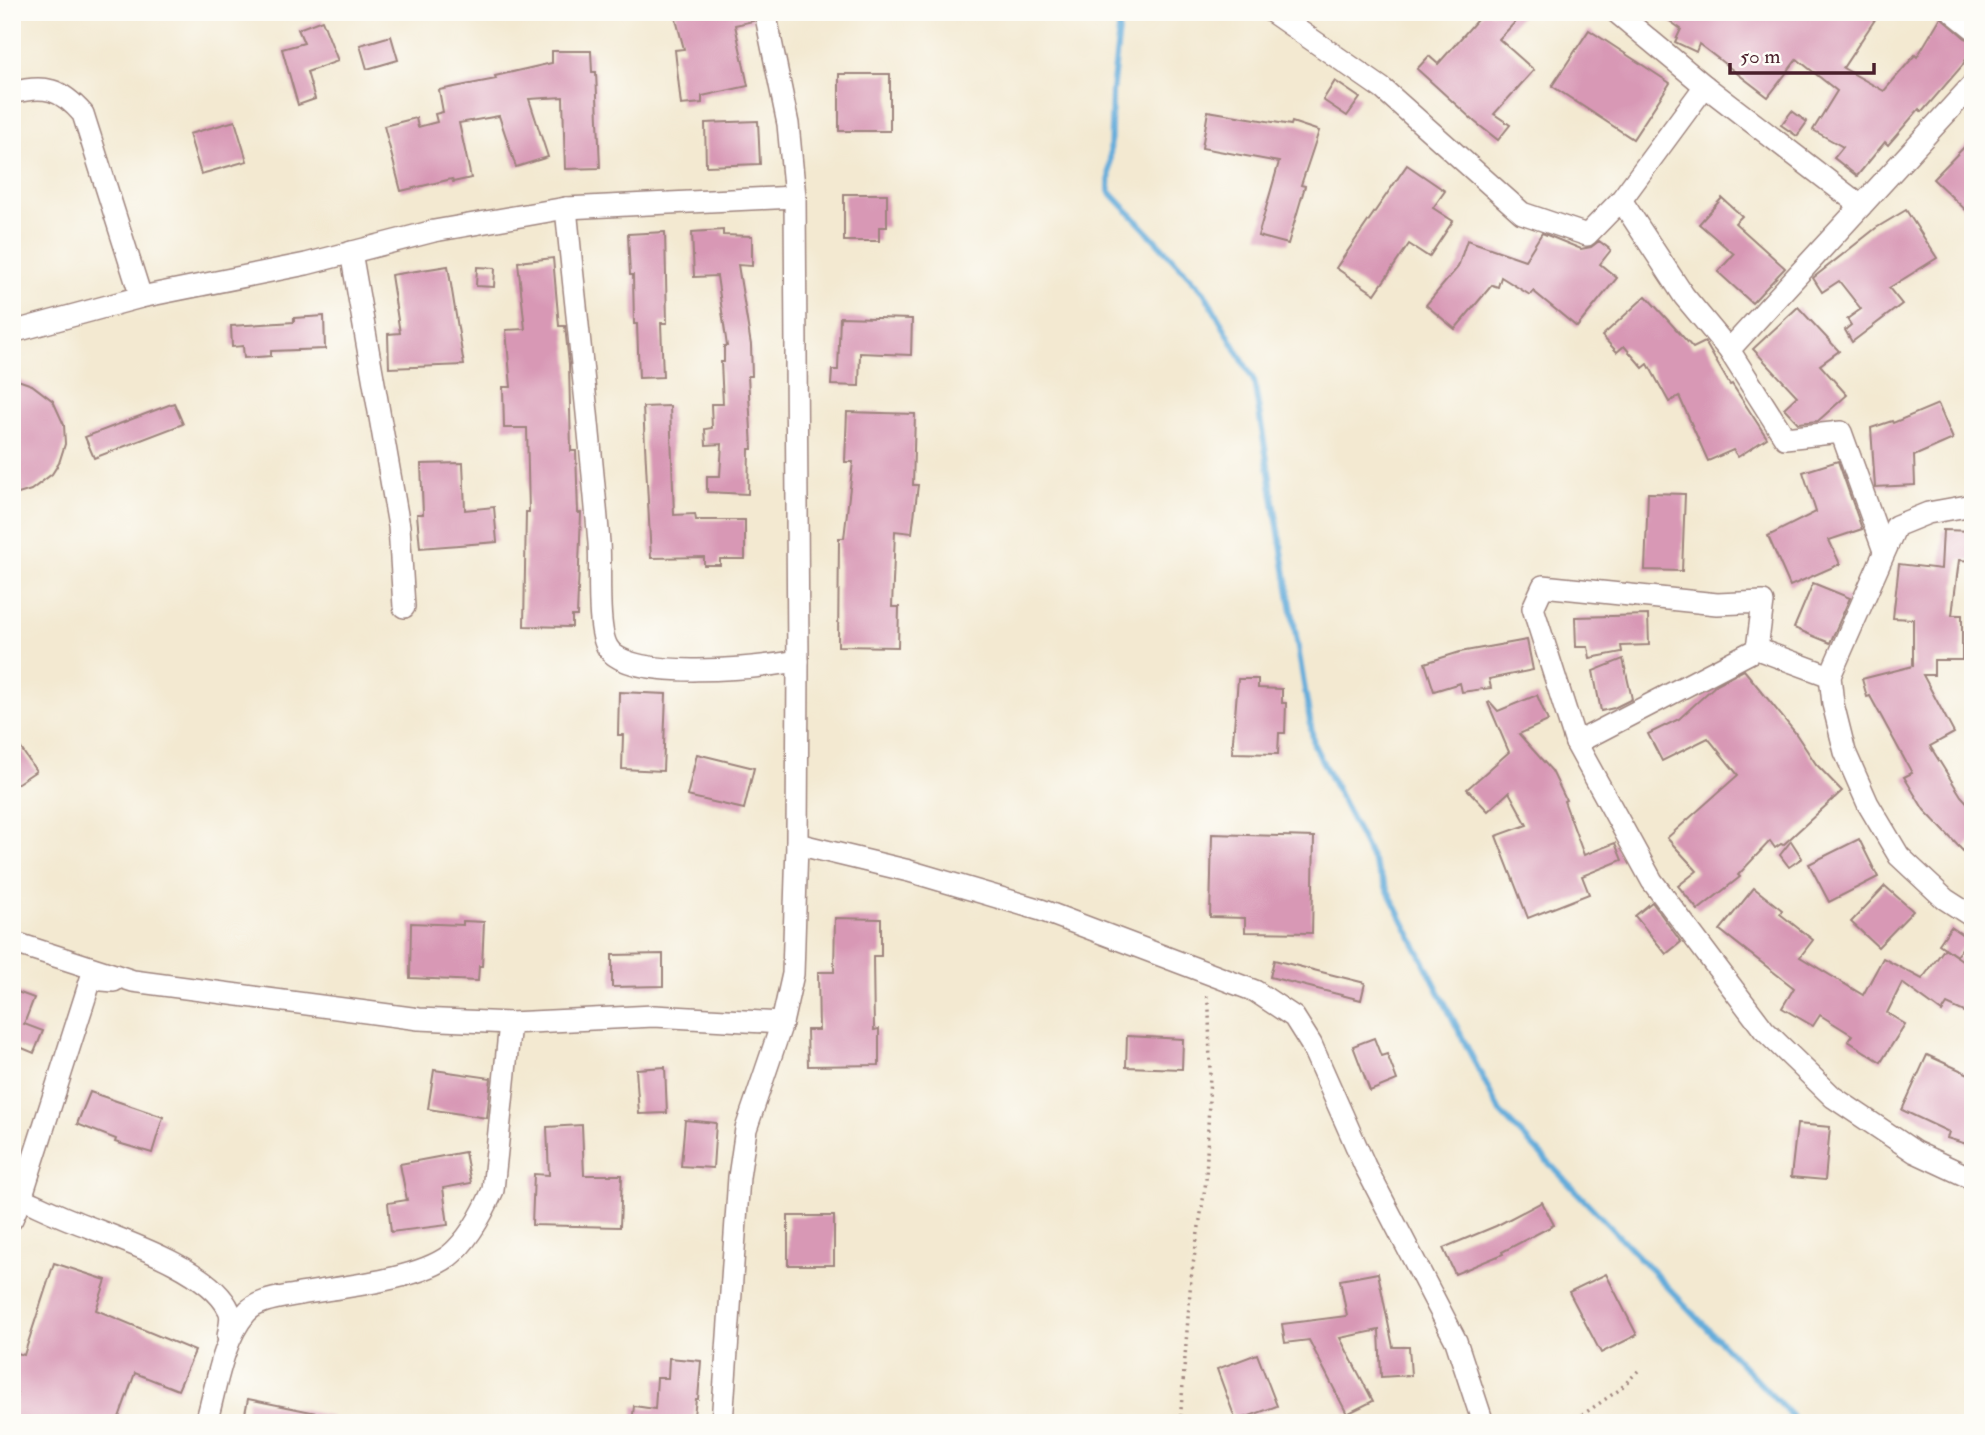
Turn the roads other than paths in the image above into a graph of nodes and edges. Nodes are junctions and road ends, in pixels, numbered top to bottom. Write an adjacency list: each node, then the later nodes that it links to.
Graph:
1 (765, 12): 9 (street)
2 (1272, 12): 10 (street)
3 (1616, 12): 7 (street)
4 (1953, 12): 5 (street)
5 (1973, 28)
6 (1973, 84): 11 (street)
7 (1705, 86): 10 (street); 11 (street)
8 (12, 93): 14 (street)
9 (795, 197): 12 (street); 21 (street)
10 (1621, 200): 16 (street)
11 (1861, 205): 16 (street)
12 (566, 208): 13 (street); 21 (street)
13 (351, 252): 14 (street); 19 (street)
14 (141, 297): 15 (street)
15 (12, 332)
16 (1729, 350): 18 (street)
17 (1973, 505): 18 (street)
18 (1884, 551): 22 (street)
19 (404, 607)
20 (1757, 649): 22 (street); 23 (street); 23 (street)
21 (798, 661): 24 (street)
22 (1830, 676): 25 (street)
23 (1576, 743): 32 (street)
24 (797, 844): 31 (street); 38 (street)
25 (1973, 918)
26 (12, 942): 27 (street)
27 (70, 960): 28 (street); 29 (street)
28 (91, 979): 29 (street); 33 (street)
29 (133, 981): 30 (street)
30 (510, 1023): 31 (street); 35 (street)
31 (782, 1023): 37 (street)
32 (1973, 1179)
33 (21, 1198): 34 (street); 35 (street)
34 (12, 1219)
35 (225, 1356): 36 (street)
36 (206, 1423)
37 (722, 1423)
38 (1483, 1423)

